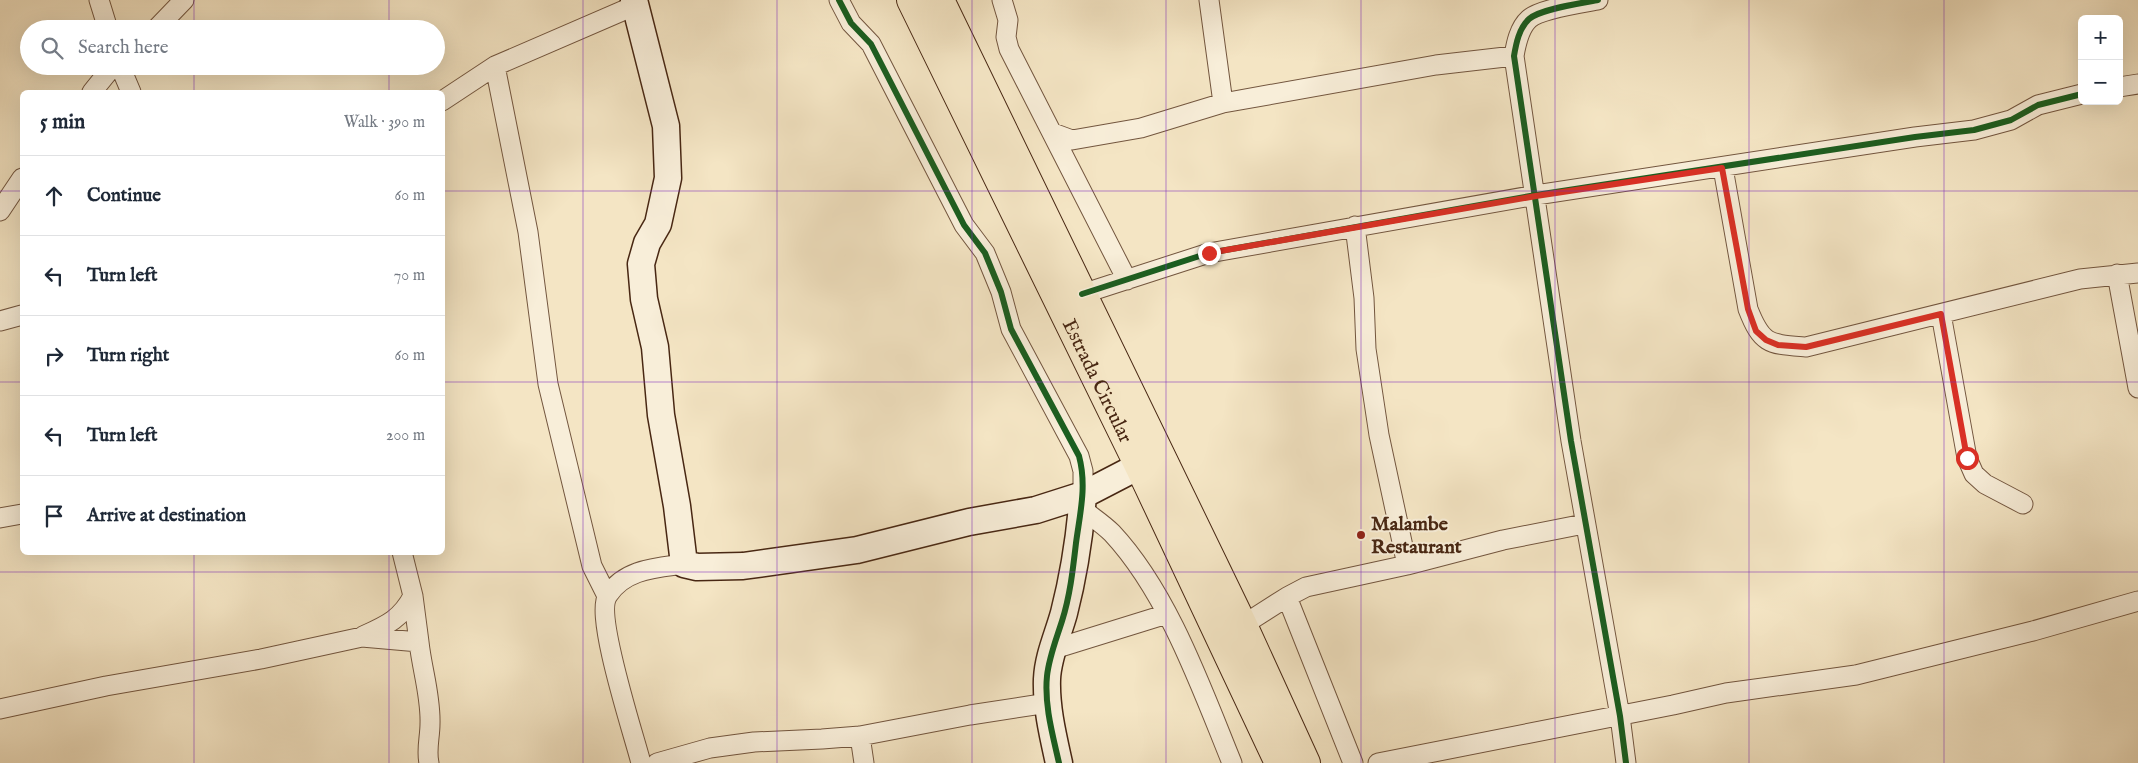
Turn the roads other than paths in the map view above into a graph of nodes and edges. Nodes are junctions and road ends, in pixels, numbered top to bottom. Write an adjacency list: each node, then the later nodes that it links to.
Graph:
1 (99, 0): 10 (street)
2 (184, 0): 11 (street)
3 (839, 0): 40 (street)
4 (911, 0): 39 (main road, Estrada Circular)
5 (940, 0): 34 (main road, Estrada Circular)
6 (1002, 0): 23 (street)
7 (1208, 0): 22 (street)
8 (1598, 0): 12 (street)
9 (635, 3): 13 (street); 46 (street)
10 (105, 20)
11 (165, 20)
12 (1514, 56): 22 (street); 28 (street)
13 (494, 66): 21 (street); 49 (street)
14 (106, 75): 18 (street)
15 (124, 75): 19 (street)
16 (2138, 84): 17 (street)
17 (2123, 86)
18 (94, 90)
19 (130, 90)
20 (2078, 95): 26 (street)
21 (445, 99)
22 (1224, 103): 24 (street)
23 (1053, 133): 24 (street); 25 (street)
24 (1072, 140): 25 (street)
25 (1065, 159): 33 (street)
26 (1722, 168): 28 (street); 35 (street)
27 (20, 181): 29 (street)
28 (1536, 196): 30 (street); 44 (street)
29 (0, 211)
30 (1355, 226): 33 (street); 47 (street)
31 (2138, 273): 32 (street)
32 (2117, 274): 35 (street); 38 (street)
33 (1127, 280): 34 (street)
34 (1082, 294): 53 (main road, Estrada Circular)
35 (1941, 314): 41 (street)
36 (20, 316): 37 (street)
37 (0, 321)
38 (2138, 388)
39 (1139, 466): 40 (street); 69 (main road, Estrada Circular)
40 (1082, 502): 46 (street); 52 (street); 56 (street)
41 (2023, 504)
42 (20, 514): 43 (street)
43 (0, 518)
44 (1584, 524): 47 (street); 59 (street)
45 (403, 555): 48 (street)
46 (684, 564): 49 (street)
47 (1407, 564): 50 (street)
48 (413, 596): 54 (street); 55 (street)
49 (607, 596): 64 (street)
50 (1286, 597): 53 (street); 71 (street)
51 (2138, 601): 59 (street)
52 (1167, 614): 56 (street); 68 (street)
53 (1243, 625): 70 (main road, Estrada Circular)
54 (362, 637): 55 (street); 58 (street)
55 (419, 642): 63 (street)
56 (1051, 650): 57 (street)
57 (1048, 703): 60 (street); 67 (street)
58 (0, 709)
59 (1620, 716): 61 (street); 73 (street)
60 (860, 736): 65 (street); 66 (street)
61 (1455, 756): 62 (street)
62 (1413, 760): 72 (street)
63 (430, 763)
64 (641, 763)
65 (657, 763)
66 (864, 763)
67 (1059, 763)
68 (1232, 763)
69 (1279, 763)
70 (1306, 763)
71 (1353, 763)
72 (1378, 763)
73 (1626, 763)

